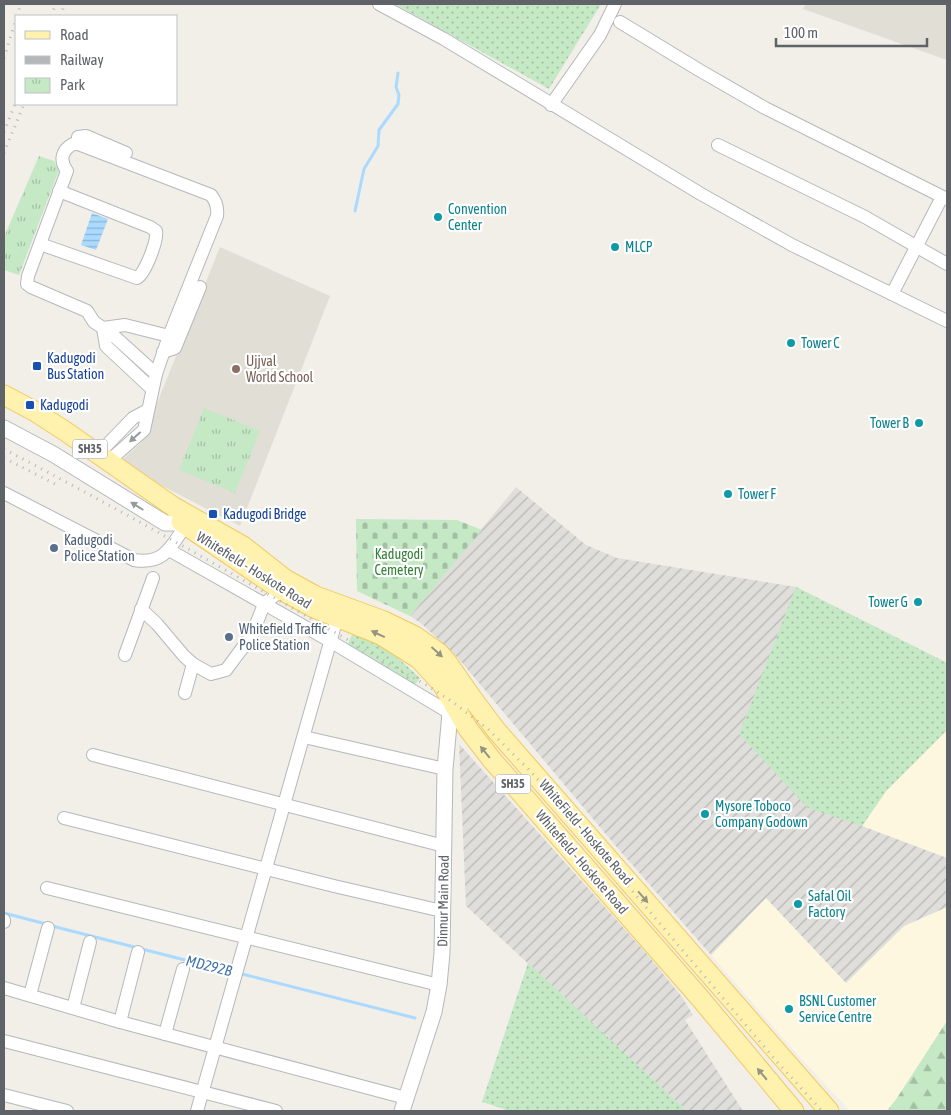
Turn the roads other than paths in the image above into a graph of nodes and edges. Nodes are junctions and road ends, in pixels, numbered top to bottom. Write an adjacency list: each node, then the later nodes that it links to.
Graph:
1 (379, 4): 4 (street)
2 (616, 4): 4 (street)
3 (620, 22): 9 (street)
4 (551, 105): 14 (street)
5 (78, 144): 7 (street); 8 (street); 17 (street)
6 (718, 145): 11 (street)
7 (126, 153)
8 (59, 191): 10 (street); 10 (street)
9 (945, 198): 11 (street)
10 (40, 244): 16 (street)
11 (916, 247): 12 (street); 14 (street)
12 (947, 264)
13 (200, 287): 18 (street)
14 (892, 294): 15 (street)
15 (947, 321)
16 (109, 332): 17 (street); 19 (street); 21 (street)
17 (169, 336): 18 (street)
18 (163, 352): 19 (street)
19 (156, 374): 21 (street)
20 (4, 389): 25 (street)
21 (152, 389): 25 (street)
22 (4, 396): 27 (main road, SH35)
23 (4, 404): 27 (main road, SH35)
24 (4, 428): 27 (street, one-way to 24)
25 (106, 455): 27 (street)
26 (4, 493): 28 (street)
27 (180, 517): 28 (street); 30 (main road, Whitefield - Hoskote Road / SH35); 33 (main road, WhiteField - Hoskote Road / SH35)
28 (169, 550): 31 (street)
29 (153, 578): 32 (street)
30 (281, 590): 31 (street); 33 (main road, Whitefield - Hoskote Road / SH35)
31 (264, 604): 34 (street); 36 (street)
32 (141, 609): 35 (street); 36 (street)
33 (338, 612): 34 (street); 38 (main road, WhiteField - Hoskote Road / SH35, one-way to 38); 39 (main road, Whitefield - Hoskote Road / SH35, one-way to 33)
34 (330, 641): 39 (street); 40 (street)
35 (124, 655)
36 (193, 664): 37 (street)
37 (184, 693)
38 (472, 698): 39 (street); 49 (main road, WhiteField - Hoskote Road / SH35, one-way to 49)
39 (452, 710): 42 (street, Dinnur Main Road); 52 (main road, Whitefield - Hoskote Road / SH35, one-way to 39)
40 (304, 736): 42 (street); 43 (street)
41 (93, 755): 43 (street)
42 (445, 769): 45 (street, Dinnur Main Road)
43 (284, 805): 45 (street); 46 (street)
44 (64, 818): 46 (street)
45 (444, 846): 48 (street, Dinnur Main Road)
46 (266, 869): 48 (street); 51 (street)
47 (47, 888): 51 (street)
48 (442, 911): 56 (street, Dinnur Main Road)
49 (670, 927): 52 (main road); 71 (main road, WhiteField - Hoskote Road / SH35)
50 (48, 928): 58 (street)
51 (246, 938): 56 (street); 63 (street)
52 (650, 940): 70 (main road, Whitefield - Hoskote Road / SH35, one-way to 52)
53 (90, 942): 59 (street)
54 (138, 952): 60 (street)
55 (183, 969): 61 (street)
56 (439, 985): 66 (street, Dinnur Main Road)
57 (4, 988): 58 (street)
58 (30, 995): 59 (street)
59 (74, 1008): 60 (street)
60 (120, 1022): 61 (street)
61 (165, 1034): 63 (street)
62 (4, 1041): 64 (street)
63 (215, 1047): 64 (street); 66 (street)
64 (202, 1093): 68 (street); 69 (street)
65 (4, 1095): 67 (street)
66 (404, 1105)
67 (67, 1111)
68 (197, 1111)
69 (276, 1111)
70 (794, 1111)
71 (829, 1111)

